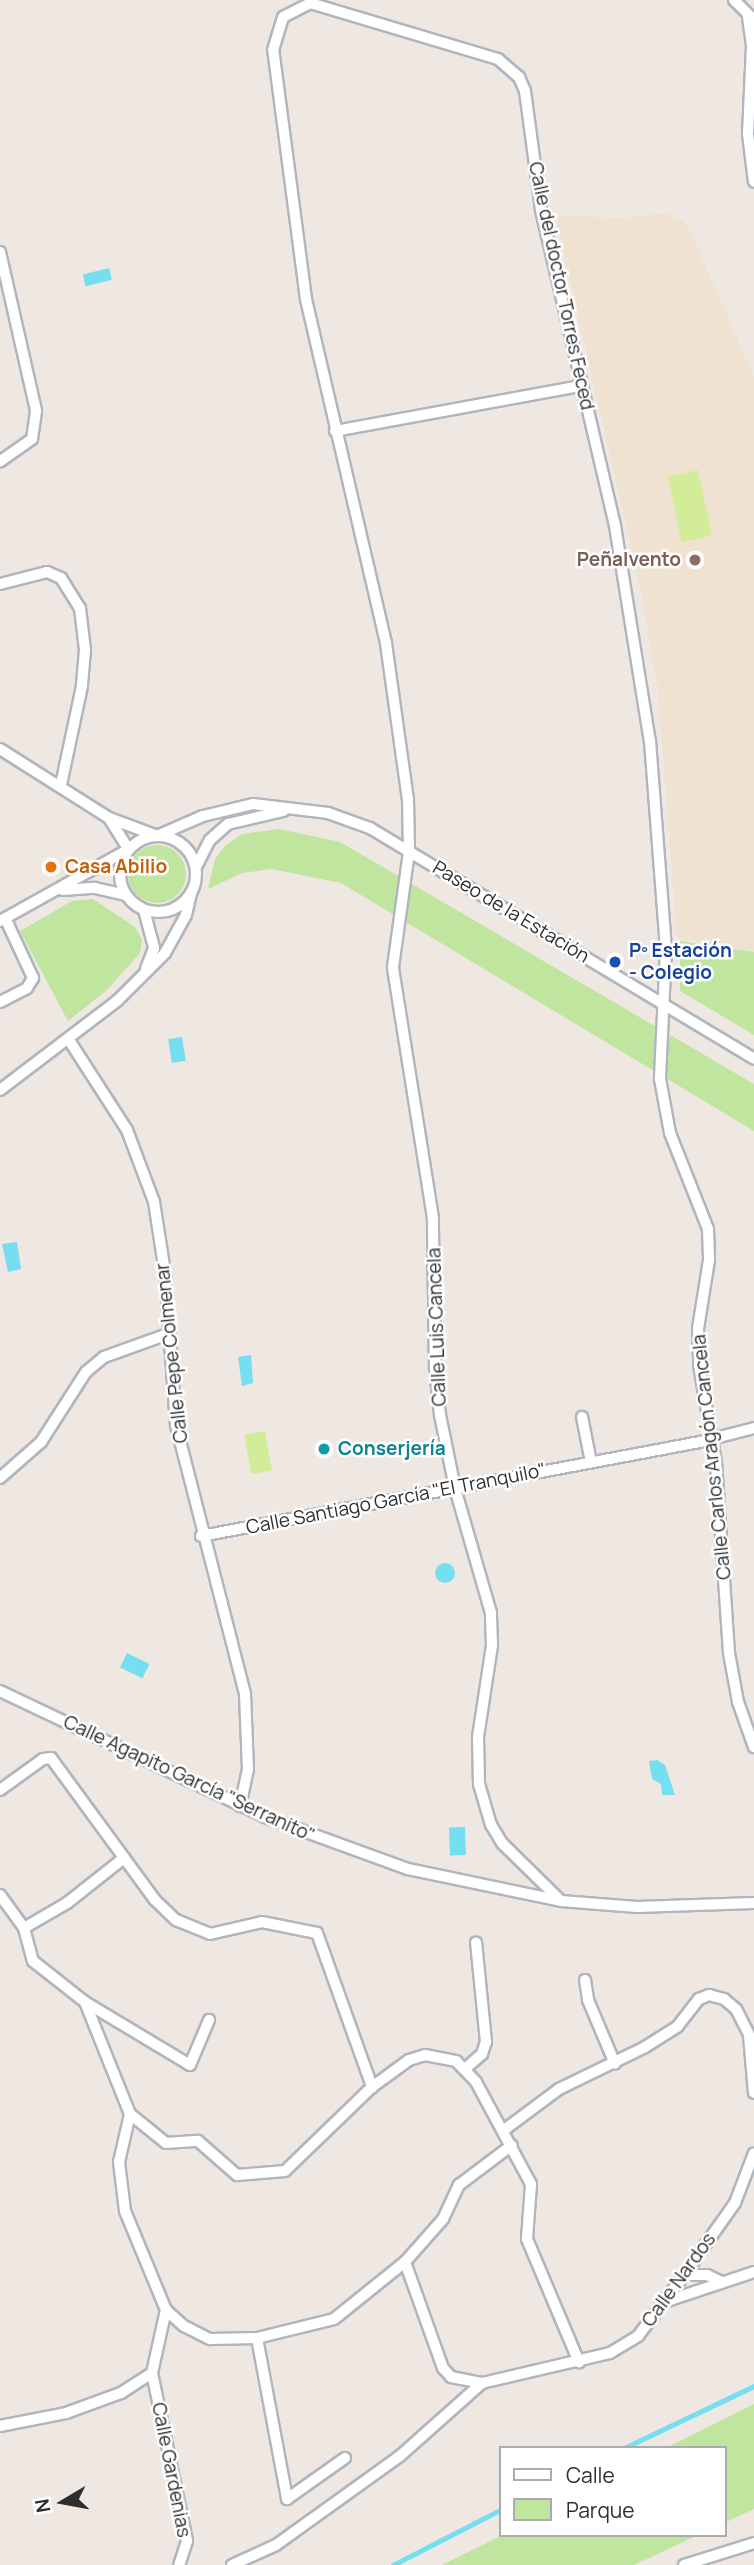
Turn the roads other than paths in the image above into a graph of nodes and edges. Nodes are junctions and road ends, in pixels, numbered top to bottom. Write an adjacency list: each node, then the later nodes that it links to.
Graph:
1 (734, 0): 2 (street)
2 (751, 19): 3 (street)
3 (754, 182)
4 (0, 252): 7 (street)
5 (579, 386): 6 (street); 6 (street, Calle del doctor Torres Feced); 24 (street, Calle del doctor Torres Feced)
6 (335, 431): 15 (street, Calle del doctor Torres Feced)
7 (0, 461)
8 (0, 584): 10 (street)
9 (0, 749): 10 (street)
10 (61, 785): 12 (street)
11 (296, 808): 13 (street, Paseo de la Estación); 15 (street, Paseo de la Estación); 16 (street, Paseo de la Estación)
12 (109, 818): 13 (street); 14 (street)
13 (157, 835): 14 (street); 16 (street)
14 (127, 850): 17 (street); 19 (street)
15 (409, 851): 24 (street, Paseo de la Estación); 34 (street, Calle Luis Cancela)
16 (196, 867): 18 (street)
17 (53, 892): 19 (street); 21 (street)
18 (191, 893): 20 (street); 22 (street)
19 (125, 895): 20 (street)
20 (144, 910): 22 (street)
21 (2, 920): 23 (street)
22 (145, 972): 25 (street)
23 (0, 1002)
24 (662, 1004): 26 (street, Paseo de la Estación); 31 (street, Calle Carlos Aragón Cancela)
25 (69, 1040): 27 (street); 28 (street, Calle Pepe Colmenar)
26 (754, 1059)
27 (0, 1090)
28 (168, 1334): 33 (street); 35 (street, Calle Pepe Colmenar)
29 (582, 1417): 32 (street)
30 (754, 1428): 31 (street, Calle Santiago García "El Tranquilo")
31 (712, 1438): 32 (street, Calle Santiago García "El Tranquilo"); 37 (street, Calle Carlos Aragón Cancela)
32 (590, 1462): 34 (street, Calle Santiago García "El Tranquilo")
33 (0, 1478)
34 (455, 1488): 35 (street, Calle Santiago García "El Tranquilo"); 41 (street, Calle Luis Cancela)
35 (201, 1536): 39 (street, Calle Pepe Colmenar)
36 (0, 1691): 39 (street, Calle Agapito García "Serranito")
37 (754, 1747)
38 (0, 1790): 40 (street)
39 (240, 1805): 43 (street, Calle Agapito García "Serranito")
40 (124, 1858): 46 (street); 54 (street)
41 (525, 1870): 43 (street); 44 (street, Calle Luis Cancela)
42 (0, 1895): 46 (street)
43 (517, 1895): 44 (street, Calle Agapito García "Serranito")
44 (561, 1901): 45 (street, Calle Agapito García "Serranito")
45 (754, 1903)
46 (23, 1928): 49 (street)
47 (475, 1942): 53 (street)
48 (585, 1980): 52 (street)
49 (85, 2002): 50 (street); 56 (street)
50 (209, 2020)
51 (752, 2031): 52 (street); 55 (street)
52 (615, 2064): 57 (street)
53 (467, 2067): 54 (street); 57 (street)
54 (372, 2087): 56 (street)
55 (754, 2093)
56 (130, 2114): 68 (street)
57 (504, 2130): 58 (street)
58 (512, 2146): 61 (street); 70 (street)
59 (754, 2153): 60 (street, Calle Nardos)
60 (698, 2256): 63 (street); 64 (street, Calle Nardos)
61 (405, 2262): 69 (street); 72 (street, Calle Nardos)
62 (754, 2272): 65 (street)
63 (707, 2275): 64 (street); 65 (street)
64 (682, 2279): 66 (street); 67 (street, Calle Nardos)
65 (722, 2282): 66 (street)
66 (696, 2291): 67 (street)
67 (664, 2302): 70 (street, Calle Nardos)
68 (166, 2310): 69 (street); 71 (street)
69 (257, 2338): 74 (street)
70 (579, 2362): 72 (street, Calle Nardos)
71 (152, 2373): 73 (street); 76 (street, Calle Gardenias)
72 (482, 2383): 77 (street, Calle Nardos)
73 (0, 2426)
74 (345, 2458)
75 (754, 2543): 78 (street)
76 (179, 2565)
77 (232, 2565)
78 (684, 2565)

